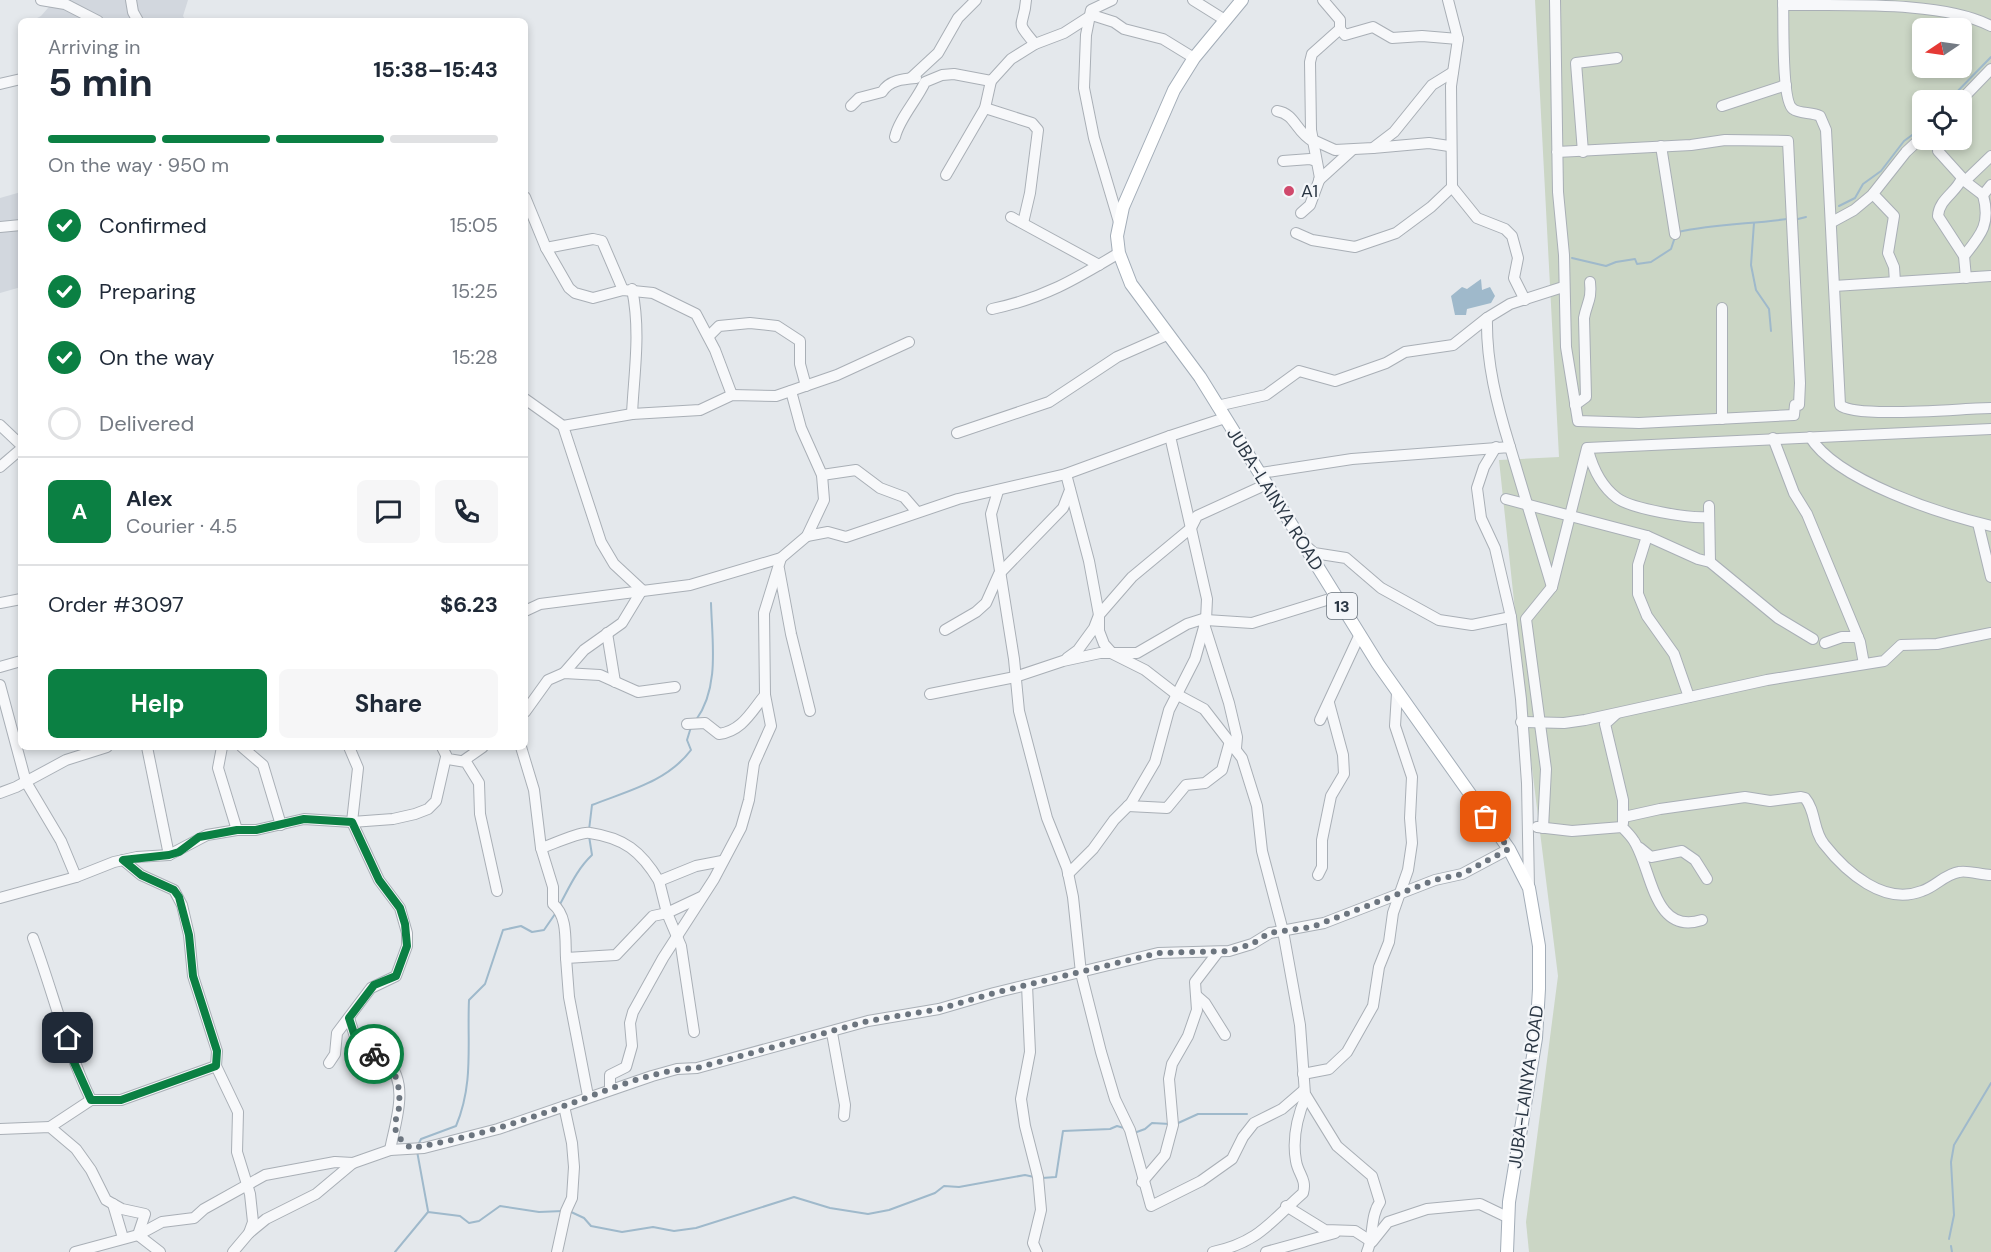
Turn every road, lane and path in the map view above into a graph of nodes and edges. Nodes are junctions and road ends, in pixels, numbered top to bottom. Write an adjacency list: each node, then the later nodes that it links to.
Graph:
1 (41, 0): 15 (street)
2 (76, 0): 16 (street)
3 (131, 0): 17 (street)
4 (976, 0): 27 (street)
5 (1026, 0): 22 (street)
6 (1112, 0): 14 (street)
7 (1193, 0): 18 (street)
8 (1242, 0): 18 (main road, JUBA-LAINYA ROAD / 13)
9 (1323, 0): 20 (street)
10 (1448, 0): 21 (street)
11 (1555, 0): 45 (street)
12 (1783, 2): 13 (street); 32 (street)
13 (1860, 2): 19 (street)
14 (1092, 8): 22 (street); 23 (street); 61 (street)
15 (91, 18)
16 (92, 18)
17 (136, 18)
18 (1225, 20): 23 (main road, JUBA-LAINYA ROAD / 13)
19 (1991, 26)
20 (1340, 29): 21 (street); 39 (street)
21 (1458, 39): 26 (street)
22 (1035, 44): 30 (street)
23 (1194, 58): 61 (main road, JUBA-LAINYA ROAD / 13)
24 (1617, 58): 46 (street)
25 (1991, 69): 33 (street)
26 (1453, 72): 43 (street); 55 (street)
27 (911, 78): 29 (street); 34 (street)
28 (18, 80): 31 (street)
29 (932, 81): 30 (street); 38 (street)
30 (991, 81): 36 (street)
31 (0, 84)
32 (1786, 85): 35 (street); 62 (street)
33 (1971, 90)
34 (851, 106)
35 (1722, 106)
36 (985, 108): 51 (street); 63 (street)
37 (1277, 111): 39 (street)
38 (895, 137)
39 (1313, 141): 44 (street); 50 (street)
40 (1449, 146): 43 (street)
41 (1661, 146): 46 (street); 67 (street); 95 (street)
42 (1912, 147): 56 (street)
43 (1373, 148): 44 (street)
44 (1353, 150): 52 (street)
45 (1557, 152): 46 (street); 77 (street)
46 (1583, 152)
47 (1938, 152): 53 (street)
48 (1991, 156): 53 (street)
49 (1283, 161): 50 (street)
50 (1316, 161): 52 (street)
51 (946, 174)
52 (1319, 180): 59 (street)
53 (1963, 180): 57 (street); 70 (street)
54 (1991, 185): 57 (street)
55 (1452, 187): 66 (street); 79 (street)
56 (1873, 194): 62 (street); 75 (street)
57 (1983, 195): 70 (street)
58 (528, 203): 68 (street)
59 (1301, 213)
60 (1011, 217): 63 (street)
61 (1119, 222): 69 (main road, JUBA-LAINYA ROAD / 13)
62 (1832, 222): 76 (street)
63 (1023, 223): 71 (street)
64 (18, 225): 65 (street)
65 (0, 228)
66 (1296, 233)
67 (1675, 234)
68 (546, 248): 78 (street); 78 (street)
69 (1119, 253): 71 (street); 83 (main road, JUBA-LAINYA ROAD / 13)
70 (1964, 256): 73 (street)
71 (1099, 265): 81 (street)
72 (1991, 276): 73 (street)
73 (1966, 278): 75 (street)
74 (1590, 282): 90 (street)
75 (1895, 282): 76 (street)
76 (1834, 286): 92 (street)
77 (1563, 287): 79 (street); 90 (street)
78 (627, 290): 84 (street); 93 (street)
79 (1525, 300): 82 (street)
80 (1722, 308): 95 (street)
81 (992, 309)
82 (1486, 318): 91 (street); 105 (street)
83 (1167, 335): 91 (main road, JUBA-LAINYA ROAD / 13); 99 (street)
84 (709, 336): 86 (street); 88 (street)
85 (909, 342): 86 (street)
86 (806, 386): 87 (street)
87 (791, 391): 88 (street); 110 (street)
88 (732, 395): 93 (street)
89 (528, 401): 97 (street)
90 (1575, 405): 95 (street)
91 (1217, 406): 94 (main road, JUBA-LAINYA ROAD / 13)
92 (1991, 408)
93 (632, 414): 97 (street)
94 (1225, 418): 100 (street); 111 (main road, JUBA-LAINYA ROAD / 13)
95 (1722, 419)
96 (0, 425): 103 (street)
97 (562, 426): 127 (street)
98 (1991, 429): 101 (street)
99 (957, 433)
100 (1170, 436): 109 (street); 118 (street)
101 (1810, 437): 102 (street); 116 (street)
102 (1773, 438): 106 (street); 139 (street)
103 (18, 444)
104 (1496, 447): 105 (street); 111 (street); 133 (street)
105 (1509, 447): 126 (street)
106 (1587, 448): 122 (street); 126 (street)
107 (18, 450): 108 (street)
108 (0, 466)
109 (1066, 474): 112 (street); 113 (street)
110 (822, 475): 115 (street); 119 (street)
111 (1264, 478): 118 (street); 121 (main road, JUBA-LAINYA ROAD / 13)
112 (1070, 490): 124 (street); 132 (street)
113 (998, 491): 115 (street); 124 (street)
114 (1506, 499): 120 (street)
115 (917, 512): 119 (street)
116 (1978, 523): 117 (street); 125 (street)
117 (1991, 526)
118 (1191, 528): 132 (street); 134 (street)
119 (807, 536): 123 (street)
120 (1647, 536): 122 (street); 156 (street)
121 (1303, 543): 128 (main road, JUBA-LAINYA ROAD / 13); 133 (street)
122 (1710, 562): 140 (street)
123 (780, 563): 127 (street); 155 (street); 159 (street)
124 (999, 574): 135 (street); 148 (street)
125 (1991, 577)
126 (1552, 587): 162 (street)
127 (642, 590): 131 (street); 136 (street)
128 (1336, 597): 134 (street); 138 (main road, JUBA-LAINYA ROAD / 13)
129 (18, 600): 130 (street)
130 (0, 603)
131 (528, 610)
132 (1099, 615): 142 (street); 143 (street)
133 (1511, 617): 163 (street)
134 (1205, 621): 142 (street); 154 (street); 165 (street)
135 (945, 630)
136 (608, 633): 147 (street); 149 (street)
137 (1991, 633): 145 (street)
138 (1360, 634): 152 (main road, JUBA-LAINYA ROAD / 13); 157 (street)
139 (1858, 637): 141 (street); 145 (street)
140 (1813, 639)
141 (1825, 644)
142 (1113, 654): 143 (street); 154 (street)
143 (1063, 661): 148 (street)
144 (18, 662): 146 (street)
145 (1864, 664): 156 (street)
146 (0, 668)
147 (564, 673): 149 (street); 158 (street)
148 (1015, 677): 153 (street); 190 (street)
149 (615, 682): 151 (street)
150 (0, 685): 175 (street)
151 (675, 687)
152 (1398, 693): 186 (main road, JUBA-LAINYA ROAD / 13); 198 (street)
153 (930, 694)
154 (1176, 694): 165 (street); 177 (street)
155 (765, 695): 164 (street); 189 (street)
156 (1689, 698): 160 (street)
157 (1329, 703): 161 (street); 191 (street)
158 (528, 708)
159 (810, 711)
160 (1616, 713): 162 (street); 179 (street)
161 (1320, 720)
162 (1540, 721): 163 (street); 182 (street)
163 (1521, 722): 181 (street)
164 (687, 724)
165 (1233, 745): 177 (street); 203 (street)
166 (97, 750): 175 (street)
167 (148, 750): 187 (street)
168 (221, 750): 183 (street)
169 (246, 750): 180 (street)
170 (350, 750): 178 (street)
171 (479, 750): 174 (street)
172 (522, 750): 185 (street)
173 (444, 752): 174 (street); 178 (street)
174 (463, 761): 197 (street)
175 (26, 782): 176 (street); 193 (street)
176 (0, 793)
177 (1128, 806): 190 (street)
178 (352, 822): 180 (street); 211 (street)
179 (1623, 822): 182 (street); 184 (street); 192 (street)
180 (281, 825): 183 (street)
181 (1528, 826): 182 (street); 196 (street)
182 (1543, 828)
183 (237, 830): 187 (street)
184 (1634, 841): 194 (street); 202 (street)
185 (541, 848): 195 (street); 207 (street)
186 (1509, 849): 196 (main road, JUBA-LAINYA ROAD / 13); 198 (street)
187 (169, 855): 188 (street)
188 (123, 860): 193 (street); 216 (street)
189 (722, 861): 195 (street); 199 (street)
190 (1068, 873): 208 (street)
191 (1318, 875)
192 (1991, 875)
193 (76, 877): 200 (street)
194 (1707, 879)
195 (659, 881): 201 (street)
196 (1529, 888): 234 (main road, JUBA-LAINYA ROAD / 13)
197 (497, 891)
198 (1398, 894): 203 (street); 217 (street)
199 (704, 895): 201 (street); 205 (street)
200 (0, 898)
201 (667, 913): 205 (street); 207 (street)
202 (1702, 920)
203 (1283, 931): 206 (street); 217 (street)
204 (33, 938): 221 (street)
205 (678, 938): 212 (street); 218 (street)
206 (1218, 952): 208 (street); 210 (street)
207 (566, 958): 220 (street)
208 (1082, 973): 209 (street); 230 (street)
209 (1027, 985): 213 (street); 245 (street)
210 (1197, 996): 214 (street); 230 (street)
211 (349, 1018): 215 (street); 224 (street)
212 (694, 1032)
213 (832, 1033): 218 (street); 223 (street)
214 (1225, 1035)
215 (329, 1063)
216 (216, 1066): 221 (street); 231 (street)
217 (1303, 1074): 219 (street)
218 (610, 1088): 220 (street)
219 (1305, 1093): 230 (street); 233 (street); 239 (street)
220 (588, 1096): 222 (street)
221 (91, 1100): 225 (street)
222 (564, 1106): 227 (street); 244 (street)
223 (844, 1116)
224 (395, 1126): 227 (street); 228 (street)
225 (50, 1127): 226 (street); 232 (street)
226 (0, 1129)
227 (411, 1148): 228 (street)
228 (390, 1150): 229 (street)
229 (352, 1163): 231 (street); 236 (street)
230 (1142, 1182)
231 (248, 1186): 236 (street); 237 (street)
232 (113, 1203): 237 (street); 238 (street)
233 (1286, 1206): 235 (street); 240 (street)
234 (1507, 1217): 239 (street); 248 (main road, JUBA-LAINYA ROAD / 13)
235 (1344, 1231): 239 (street); 247 (street)
236 (249, 1233): 243 (street)
237 (138, 1234): 238 (street); 242 (street)
238 (123, 1238): 241 (street)
239 (1369, 1247)
240 (1248, 1248): 246 (street)
241 (75, 1252)
242 (160, 1252)
243 (233, 1252)
244 (557, 1252)
245 (1037, 1252)
246 (1214, 1252)
247 (1266, 1252)
248 (1508, 1252)

